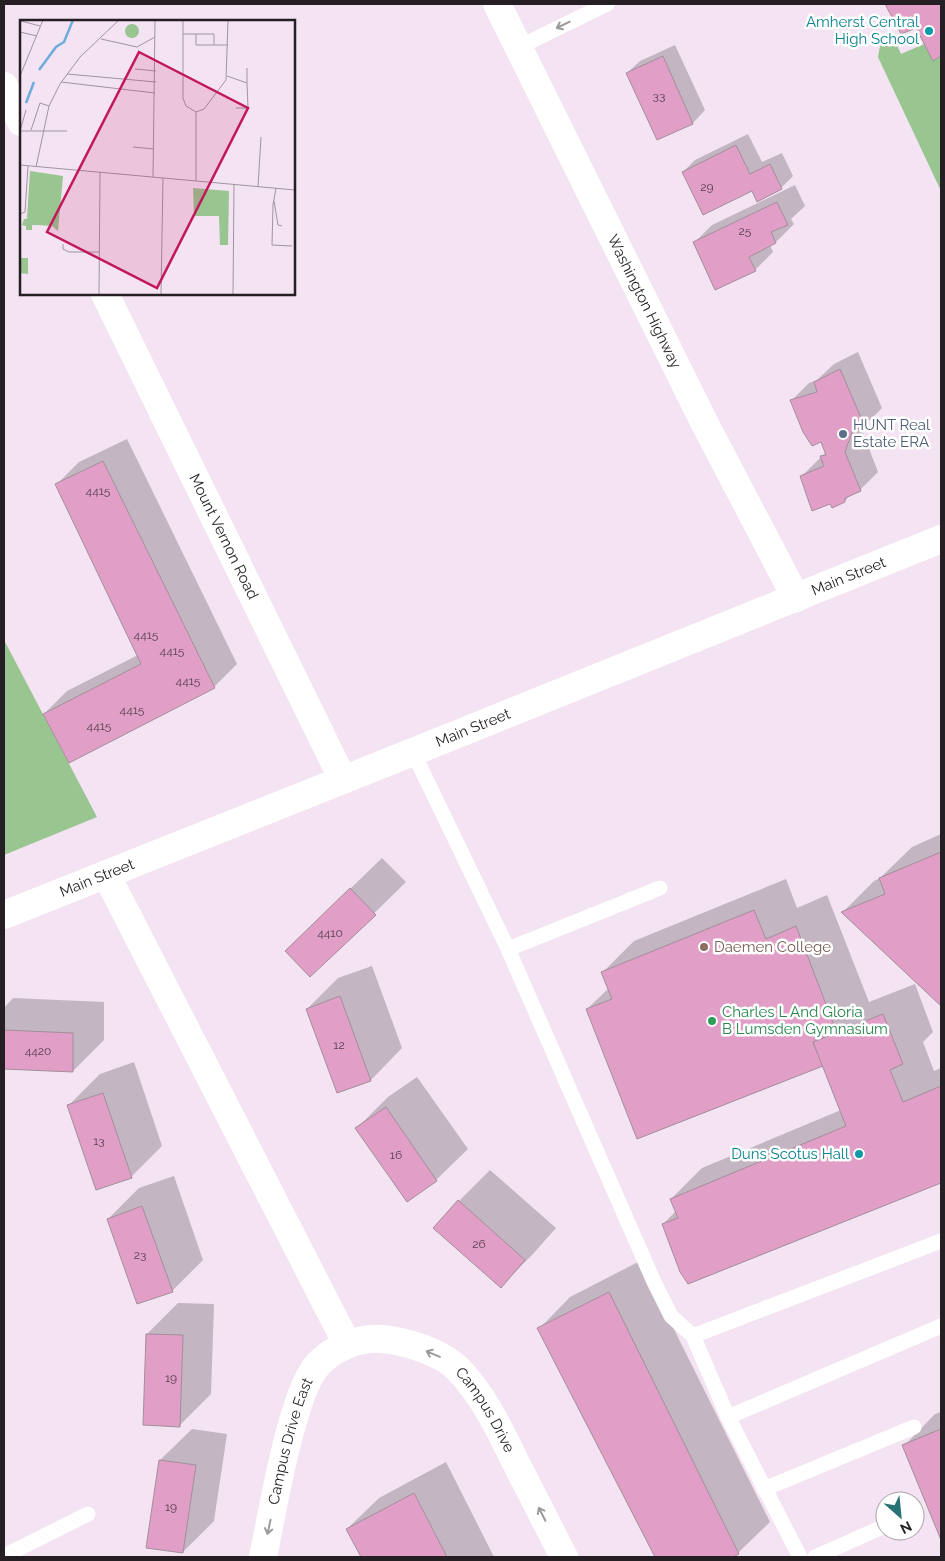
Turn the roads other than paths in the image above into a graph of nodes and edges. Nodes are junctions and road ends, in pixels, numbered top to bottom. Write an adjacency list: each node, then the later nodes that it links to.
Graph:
1 (497, 4): 3 (street, Washington Highway)
2 (607, 4): 3 (lane, one-way to 3)
3 (519, 47): 8 (street, Washington Highway)
4 (4, 86): 5 (street)
5 (20, 120)
6 (105, 295): 10 (street, Mount Vernon Road)
7 (941, 539): 8 (street, Main Street)
8 (796, 598): 9 (street, Main Street)
9 (413, 752): 10 (street, Main Street); 14 (lane)
10 (343, 780): 11 (street, Main Street)
11 (106, 874): 13 (street, Main Street); 18 (street)
12 (660, 888): 14 (lane)
13 (4, 915)
14 (508, 949): 17 (lane)
15 (941, 1241): 17 (lane)
16 (941, 1326): 19 (lane)
17 (693, 1336): 19 (lane)
18 (347, 1344): 25 (street, Campus Drive East, one-way to 25); 26 (street, Campus Drive, one-way to 18)
19 (728, 1417): 21 (lane)
20 (914, 1427): 21 (lane)
21 (764, 1489): 27 (lane)
22 (88, 1514): 24 (lane)
23 (875, 1530): 28 (lane)
24 (4, 1556)
25 (263, 1557)
26 (564, 1557)
27 (800, 1557)
28 (815, 1557)

